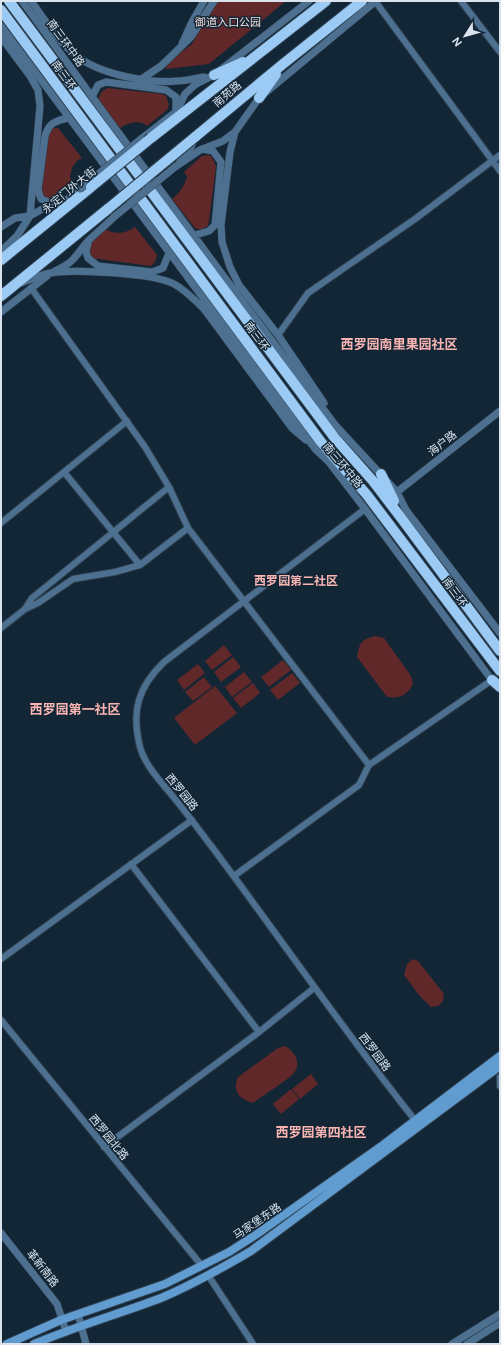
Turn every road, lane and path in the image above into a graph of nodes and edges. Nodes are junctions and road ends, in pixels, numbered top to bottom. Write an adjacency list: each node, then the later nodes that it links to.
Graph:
1 (31, 1): 18 (street)
2 (204, 1): 13 (street)
3 (214, 1): 13 (street)
4 (309, 1): 17 (street)
5 (326, 1): 15 (highway, 南苑路)
6 (362, 1): 16 (highway, 南苑路)
7 (376, 1): 20 (street); 28 (street)
8 (461, 1): 14 (street)
9 (14, 3): 19 (street, 南三环中路); 47 (highway, 南三环)
10 (1, 10): 50 (highway, 南三环)
11 (1, 26): 22 (street, 南三环中路)
12 (1, 37): 33 (street)
13 (181, 48): 18 (street)
14 (500, 52)
15 (262, 53): 17 (highway); 25 (highway, 南苑路)
16 (283, 64): 20 (highway); 24 (highway, 南苑路)
17 (214, 75): 18 (street); 21 (street)
18 (140, 80)
19 (92, 98): 21 (street); 35 (street, 南三环中路)
20 (259, 98): 23 (street)
21 (176, 111): 31 (street, 永定门外大街, bridge)
22 (68, 118): 31 (street); 38 (street, 南三环中路)
23 (235, 132): 26 (street); 45 (street)
24 (195, 137): 29 (street); 32 (highway, 南苑路, bridge)
25 (151, 138): 39 (highway, 永定门外大街, bridge)
26 (202, 149): 29 (street); 35 (street)
27 (500, 155): 28 (street)
28 (493, 160): 30 (street); 45 (street)
29 (175, 167): 32 (street, bridge)
30 (500, 171)
31 (65, 201): 33 (street, 永定门外大街)
32 (112, 213): 36 (street); 41 (highway)
33 (30, 216): 34 (street); 37 (street, 永定门外大街)
34 (1, 227)
35 (195, 236): 49 (street, 南三环中路)
36 (89, 241): 38 (street); 40 (street)
37 (1, 250)
38 (169, 252): 50 (street, 南三环中路)
39 (1, 260)
40 (52, 273): 41 (street); 42 (street); 50 (street)
41 (14, 286): 43 (highway)
42 (31, 288): 44 (street); 48 (street)
43 (1, 296)
44 (1, 312)
45 (278, 335): 51 (street)
46 (500, 411): 56 (street, 海户路)
47 (322, 420): 49 (highway); 58 (highway, 南三环)
48 (127, 421): 53 (street); 55 (street)
49 (336, 426): 51 (street, 南三环中路)
50 (318, 446): 52 (highway); 68 (highway, 南三环)
51 (357, 449): 54 (street, 南三环中路)
52 (329, 462): 57 (street, 南三环中路)
53 (64, 472): 59 (street); 61 (street)
54 (381, 474): 56 (street, 南三环中路); 58 (highway)
55 (169, 487): 60 (street); 61 (street)
56 (397, 492): 66 (street, 南三环中路)
57 (365, 509): 63 (street, 西罗园路); 69 (street, 南三环中路)
58 (402, 519): 67 (highway, 南三环)
59 (1, 523)
60 (188, 528): 62 (street); 63 (street)
61 (114, 533): 62 (street); 64 (street)
62 (140, 565): 64 (street)
63 (244, 601): 71 (street); 72 (street, 西罗园路)
64 (25, 609): 65 (street)
65 (1, 628)
66 (500, 633)
67 (499, 649)
68 (500, 671)
69 (496, 683): 70 (street, 南三环中路); 71 (street)
70 (500, 691)
71 (369, 765): 74 (street)
72 (192, 820): 73 (street); 74 (street, 西罗园路)
73 (131, 864): 75 (street); 78 (street)
74 (234, 876): 76 (street, 西罗园路)
75 (1, 959)
76 (314, 988): 78 (street); 84 (street, 西罗园路)
77 (1, 1020): 85 (street, 西罗园北路)
78 (259, 1032): 85 (street)
79 (500, 1056): 81 (main road)
80 (500, 1066): 81 (main road)
81 (490, 1068): 84 (main road, 马家堡东路)
82 (500, 1077): 83 (street)
83 (500, 1086)
84 (417, 1123): 87 (main road, 马家堡东路); 88 (main road, 马家堡东路)
85 (104, 1147): 87 (street, 西罗园北路)
86 (1, 1233): 91 (street, 革新南路)
87 (202, 1266): 89 (main road, 马家堡东路)
88 (208, 1275): 93 (main road, 马家堡东路); 98 (street)
89 (78, 1314): 91 (main road, 马家堡东路); 93 (street)
90 (500, 1314): 99 (street)
91 (61, 1320): 94 (street, 革新南路); 95 (main road, 马家堡东路)
92 (500, 1323): 100 (street)
93 (81, 1325): 94 (main road, 马家堡东路); 97 (street)
94 (66, 1331): 96 (main road, 马家堡东路)
95 (7, 1344)
96 (34, 1344)
97 (86, 1344)
98 (253, 1344)
99 (452, 1344)
100 (467, 1344)

